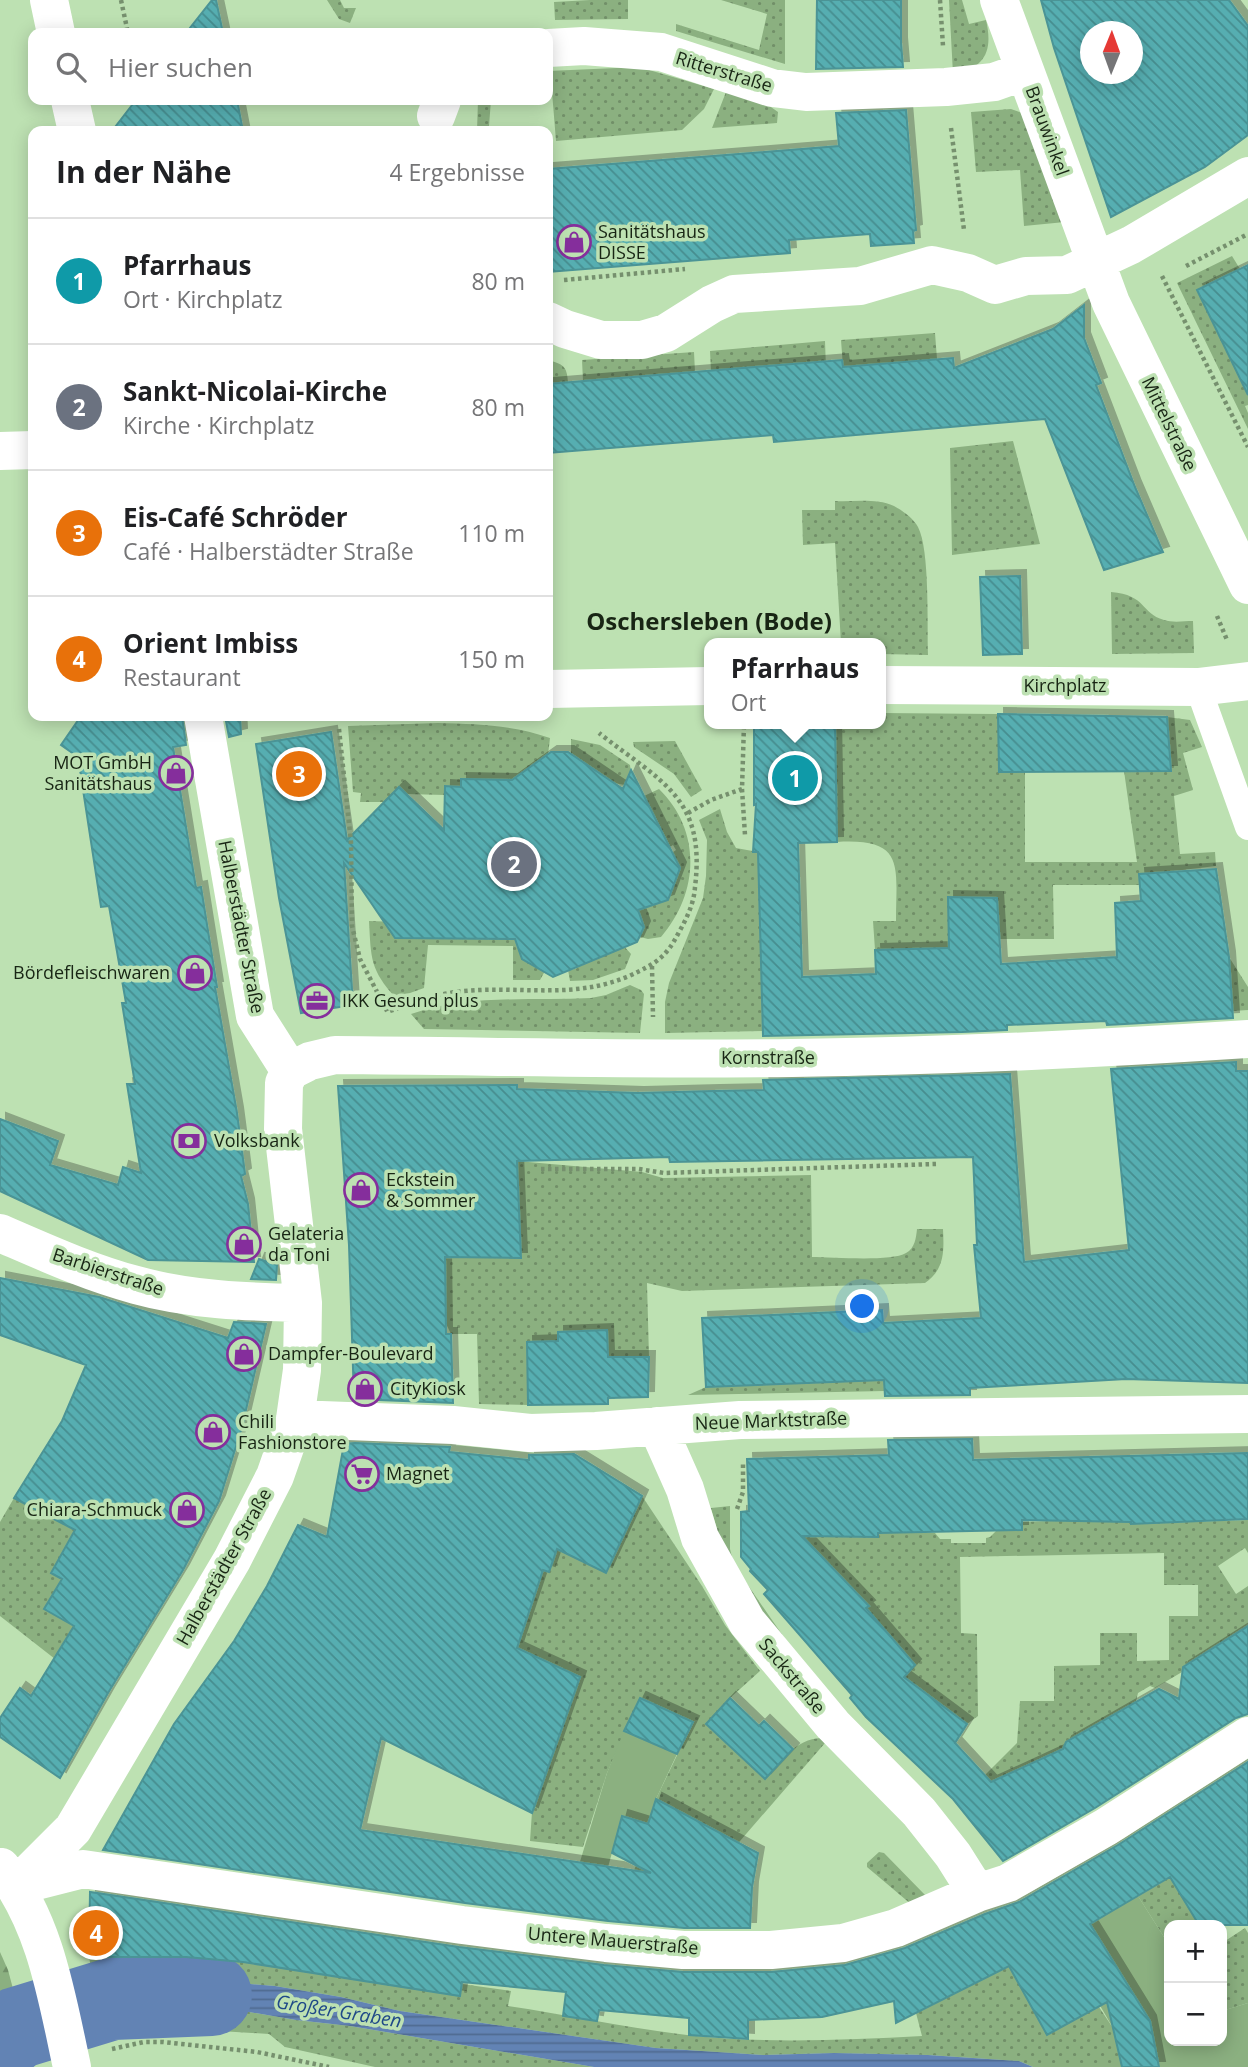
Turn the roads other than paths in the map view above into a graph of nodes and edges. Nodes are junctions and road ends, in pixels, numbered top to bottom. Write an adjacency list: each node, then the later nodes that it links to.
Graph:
1 (49, 0): 3 (street)
2 (999, 0): 5 (street, Brauwinkel)
3 (55, 28)
4 (553, 48): 5 (street, Ritterstraße)
5 (1025, 71): 7 (street, Brauwinkel)
6 (1248, 176): 7 (street)
7 (1096, 261): 8 (street); 11 (street, Mittelstraße)
8 (553, 323)
9 (28, 450): 10 (street)
10 (0, 451)
11 (1248, 585)
12 (1248, 681): 15 (street, Kirchplatz)
13 (886, 685): 15 (street, Kirchplatz)
14 (704, 686): 16 (street)
15 (1198, 687): 18 (lane)
16 (553, 689)
17 (204, 721): 20 (street, Halberstädter Straße)
18 (1248, 827)
19 (1248, 1039): 20 (street, Kornstraße)
20 (290, 1071): 22 (street, Halberstädter Straße)
21 (0, 1233): 22 (street, Barbierstraße)
22 (303, 1303): 24 (street, Halberstädter Straße)
23 (1248, 1414): 25 (street, Neue Marktstraße)
24 (295, 1419): 25 (street, Neue Marktstraße); 27 (street, Halberstädter Straße)
25 (657, 1426): 28 (street, Sackstraße)
26 (1248, 1736): 28 (street, Untere Mauerstraße)
27 (13, 1883): 28 (street, Untere Mauerstraße); 29 (street)
28 (977, 1893)
29 (81, 2054)

